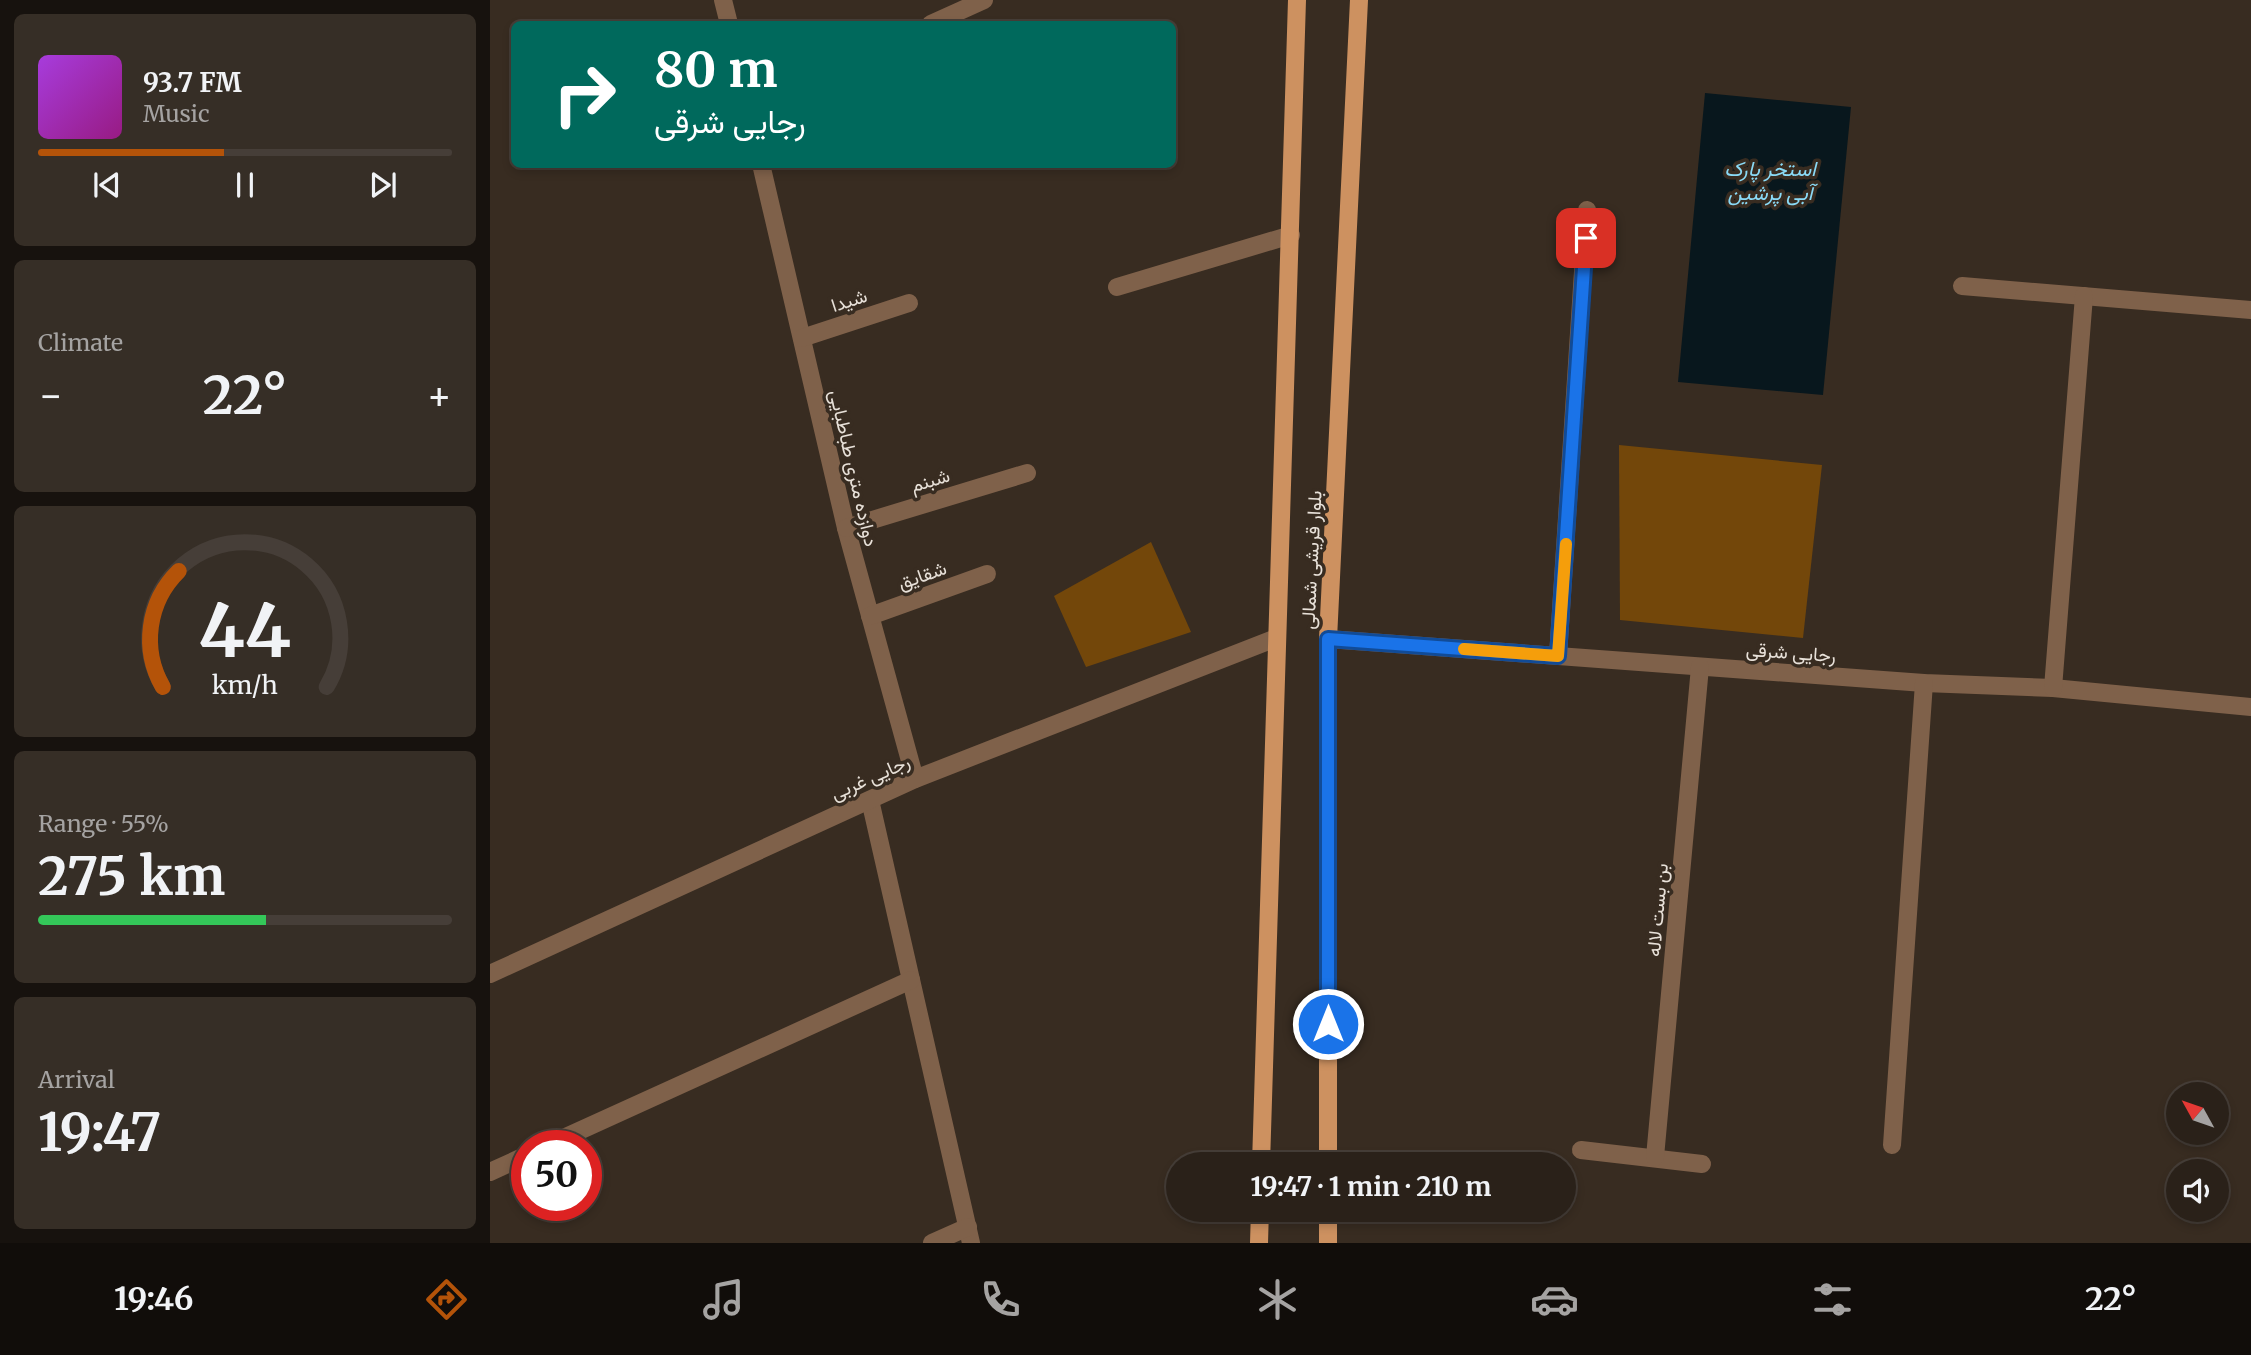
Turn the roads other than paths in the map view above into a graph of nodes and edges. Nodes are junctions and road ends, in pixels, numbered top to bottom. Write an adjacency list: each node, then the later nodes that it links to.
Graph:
1 (723, 0): 5 (street)
2 (984, 0): 6 (street)
3 (1297, 0): 9 (main road, بلوار قریشی شمالی)
4 (1359, 0): 21 (main road, بلوار قریشی شمالی)
5 (728, 21)
6 (938, 21)
7 (762, 168): 15 (street, دوازده متری طباطبایی)
8 (1587, 210): 22 (street)
9 (1291, 235): 11 (street); 20 (main road, بلوار قریشی شمالی)
10 (1962, 286): 12 (street)
11 (1117, 287)
12 (2084, 296): 14 (street); 25 (street)
13 (909, 303): 15 (street, شیدا)
14 (2251, 310)
15 (802, 338): 17 (street, دوازده متری طباطبایی)
16 (1027, 472): 17 (street, شبنم)
17 (846, 528): 19 (street, دوازده متری طباطبایی)
18 (987, 575): 19 (street, شقایق)
19 (870, 616): 27 (street, دوازده متری طباطبایی)
20 (1276, 638): 27 (street, رجایی غربی); 34 (main road, بلوار قریشی شمالی)
21 (1328, 639): 22 (street, رجایی شرقی); 35 (main road, بلوار قریشی شمالی)
22 (1558, 656): 23 (street, رجایی شرقی)
23 (1700, 667): 24 (street, رجایی شرقی); 36 (street, بن بست لاله)
24 (1924, 683): 25 (street, رجایی شرقی); 32 (street)
25 (2053, 688): 26 (street, رجایی شرقی)
26 (2251, 707)
27 (915, 779): 28 (street, رجایی غربی)
28 (870, 800): 29 (street, رجایی غربی); 30 (street)
29 (490, 974)
30 (911, 980): 31 (street); 42 (street)
31 (581, 1130)
32 (1892, 1145)
33 (1581, 1150): 36 (street)
34 (1261, 1152)
35 (1328, 1152)
36 (1655, 1157): 38 (street)
37 (511, 1162): 39 (street)
38 (1702, 1164)
39 (490, 1172)
40 (1260, 1222): 44 (main road)
41 (1328, 1222): 45 (main road)
42 (969, 1235): 43 (street)
43 (932, 1243)
44 (1259, 1243)
45 (1328, 1243)

